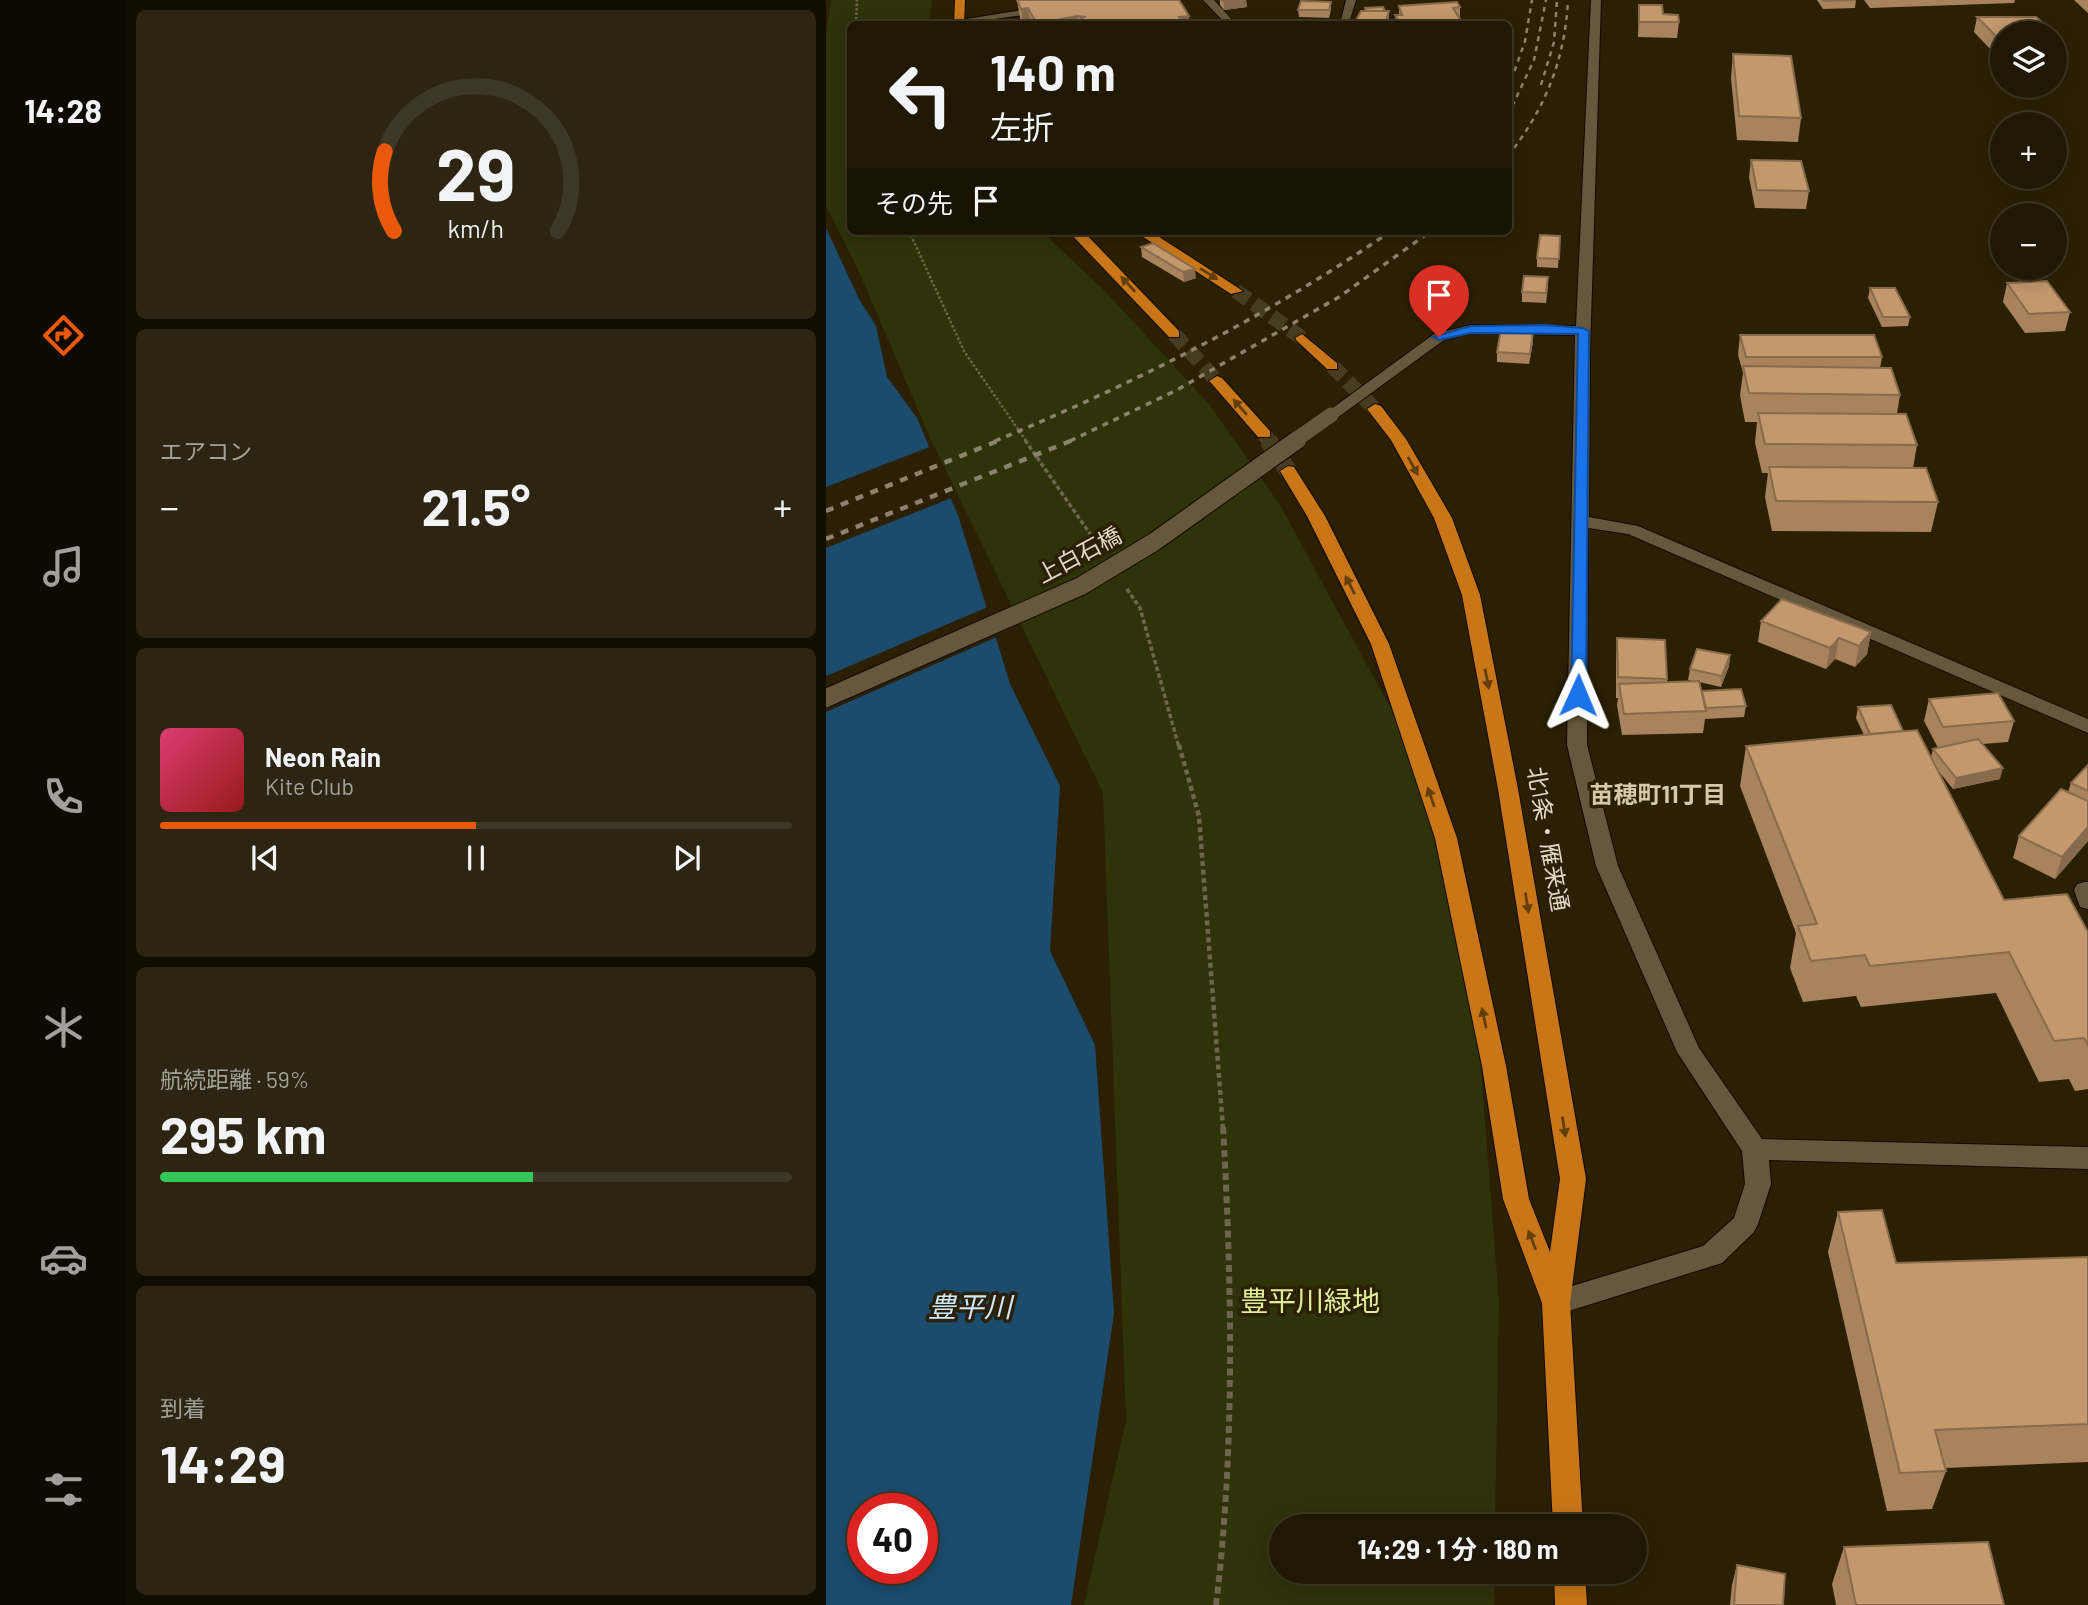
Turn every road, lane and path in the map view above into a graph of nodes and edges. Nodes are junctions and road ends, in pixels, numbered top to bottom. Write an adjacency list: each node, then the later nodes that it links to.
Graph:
1 (857, 0): 7 (path)
2 (960, 0): 8 (highway)
3 (1208, 0): 10 (street)
4 (1351, 0): 11 (street)
5 (1596, 0): 16 (street)
6 (1065, 7): 9 (street)
7 (856, 21)
8 (959, 21)
9 (972, 21)
10 (1228, 21)
11 (1345, 21)
12 (911, 235): 25 (path)
13 (1079, 235): 17 (highway, one-way to 13)
14 (1147, 235): 15 (highway, one-way to 15)
15 (1236, 291)
16 (1583, 331): 24 (street); 27 (street, 上白石橋, bridge)
17 (1174, 334)
18 (1302, 338): 19 (highway)
19 (1332, 366)
20 (1217, 381): 22 (highway, one-way to 20)
21 (1375, 409): 33 (highway, 北1条・雁来通, one-way to 33)
22 (1264, 434)
23 (1288, 471): 33 (highway, 北1条・雁来通, one-way to 23)
24 (1581, 521): 28 (street); 31 (street)
25 (1102, 552)
26 (1125, 585): 36 (path)
27 (826, 698)
28 (2088, 727)
29 (2088, 890): 30 (street)
30 (2088, 901)
31 (1755, 1149): 32 (street); 33 (street)
32 (2088, 1158)
33 (1556, 1303): 34 (highway, 北1条・雁来通)
34 (1567, 1514)
35 (1570, 1584): 37 (highway)
36 (1216, 1605)
37 (1571, 1605)

